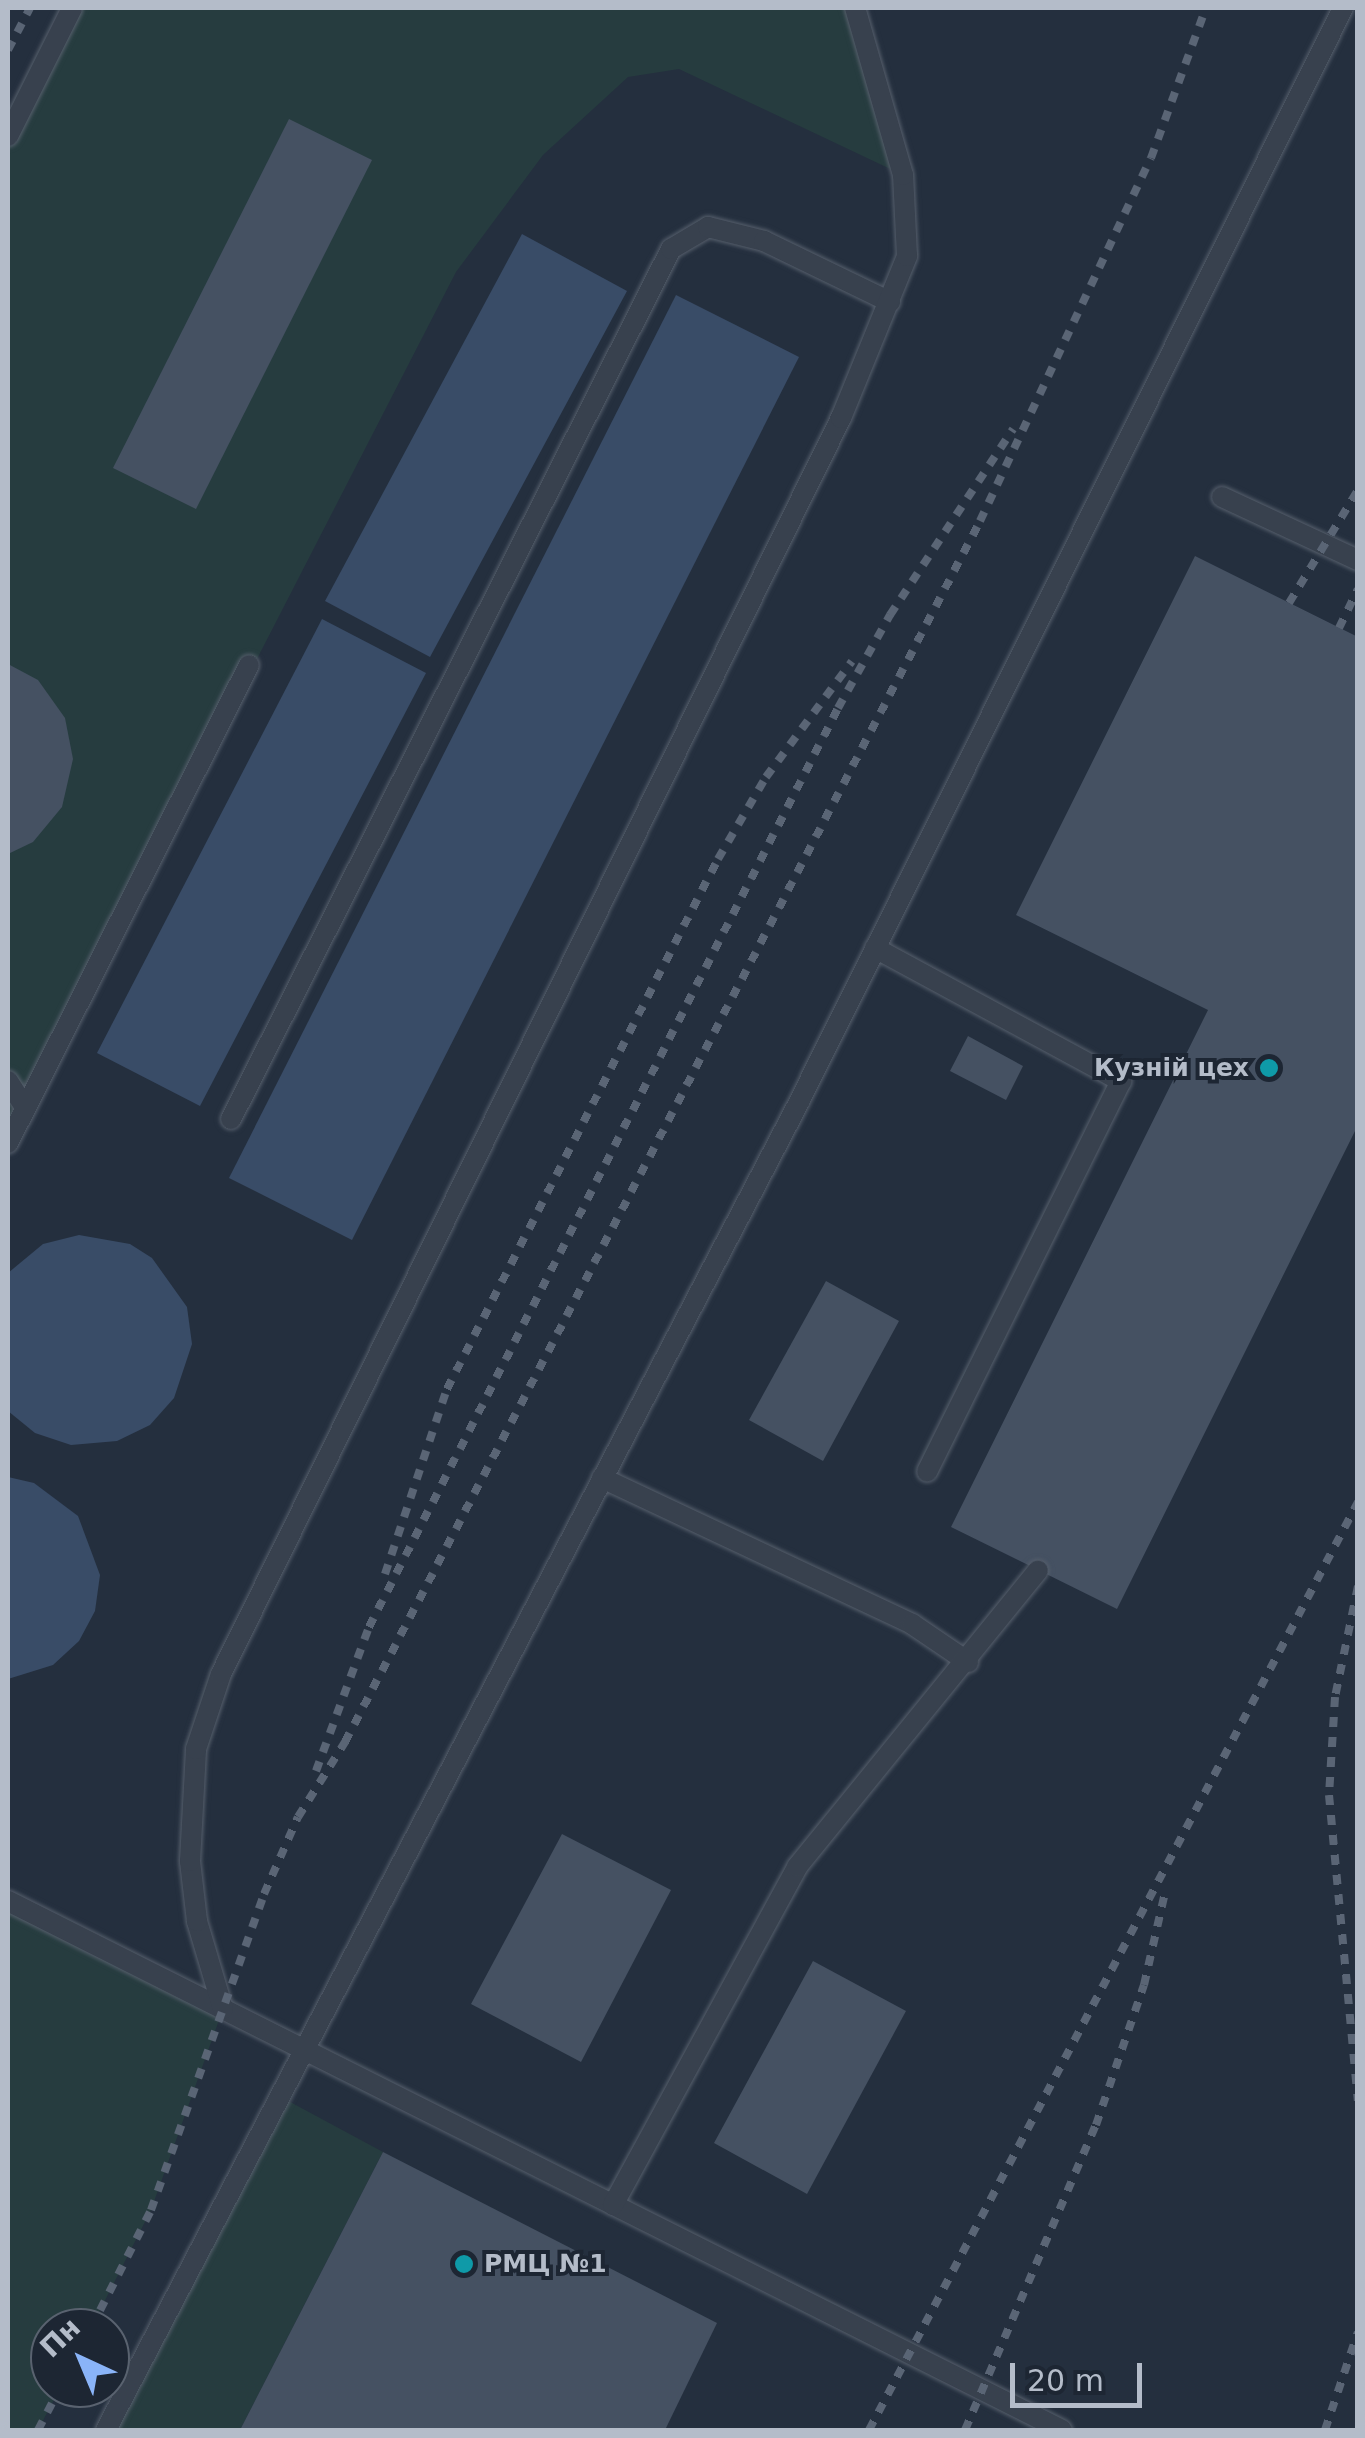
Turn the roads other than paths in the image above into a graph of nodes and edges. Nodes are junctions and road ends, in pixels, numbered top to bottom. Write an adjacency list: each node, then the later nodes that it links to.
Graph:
1 (72, 8): 4 (lane)
2 (855, 8): 5 (lane)
3 (1342, 8): 9 (lane)
4 (8, 136)
5 (890, 302): 12 (lane); 19 (lane)
6 (1222, 497): 7 (lane)
7 (1358, 560)
8 (249, 665): 11 (lane)
9 (874, 948): 14 (lane); 15 (lane)
10 (8, 1081): 11 (lane)
11 (26, 1107): 13 (lane)
12 (230, 1119)
13 (8, 1144)
14 (927, 1472)
15 (602, 1478): 17 (lane); 20 (lane)
16 (1038, 1570): 17 (lane)
17 (968, 1662): 21 (lane)
18 (8, 1901): 19 (lane)
19 (222, 2009): 20 (lane)
20 (304, 2050): 21 (lane); 22 (lane)
21 (613, 2205): 23 (lane)
22 (106, 2430)
23 (1062, 2430)

